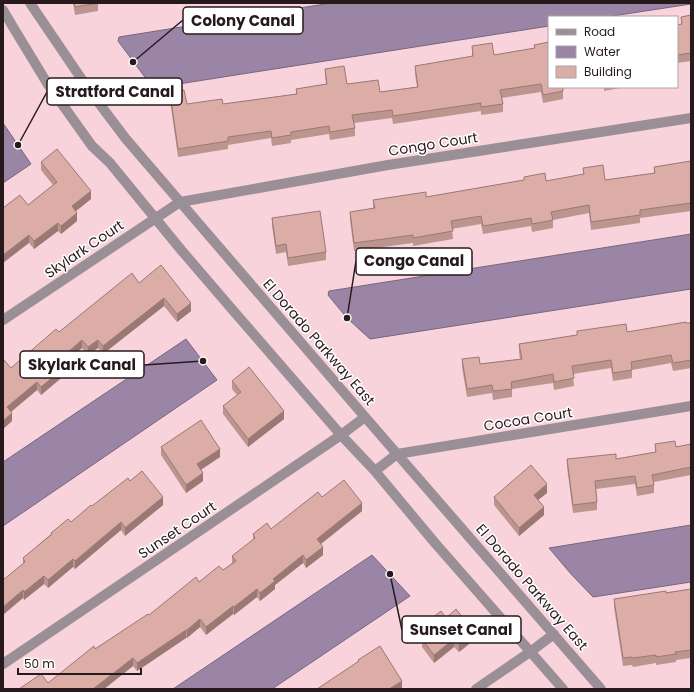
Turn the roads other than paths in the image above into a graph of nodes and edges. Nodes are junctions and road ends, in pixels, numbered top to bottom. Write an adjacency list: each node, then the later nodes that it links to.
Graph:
1 (30, 3): 4 (street, El Dorado Parkway East)
2 (3, 10): 5 (street)
3 (691, 118): 4 (street, Congo Court)
4 (180, 202): 5 (street, Skylark Court); 8 (street, El Dorado Parkway East)
5 (155, 219): 6 (street, Skylark Court); 9 (street)
6 (3, 320)
7 (691, 406): 10 (street, Cocoa Court)
8 (365, 418): 9 (street, Sunset Court); 10 (street, El Dorado Parkway East)
9 (341, 436): 11 (street); 14 (street, Sunset Court)
10 (397, 454): 11 (street, Cocoa Court); 12 (street, El Dorado Parkway East)
11 (375, 471): 13 (street)
12 (554, 634): 13 (street); 17 (street, El Dorado Parkway East)
13 (530, 652): 15 (street); 16 (street)
14 (3, 664)
15 (476, 689)
16 (564, 689)
17 (601, 689)

